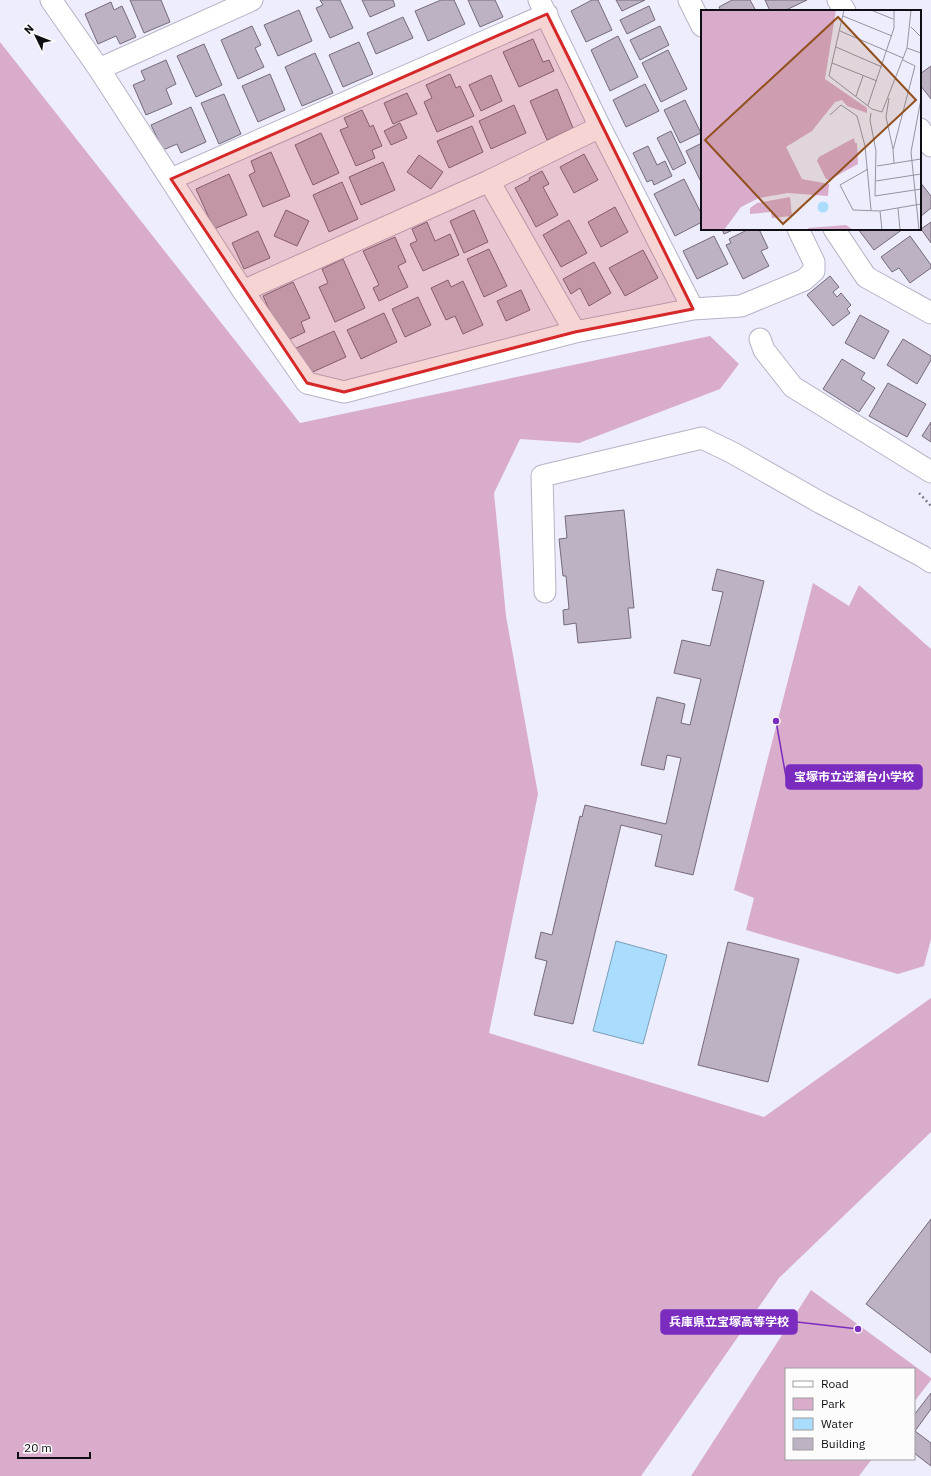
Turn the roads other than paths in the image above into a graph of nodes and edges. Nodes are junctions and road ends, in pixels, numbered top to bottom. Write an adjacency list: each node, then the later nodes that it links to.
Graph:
1 (51, 0): 8 (street)
2 (252, 0): 8 (street)
3 (689, 0): 7 (street)
4 (838, 0): 6 (street)
5 (543, 7): 9 (street); 12 (street)
6 (844, 10)
7 (701, 24)
8 (99, 69): 12 (street)
9 (600, 127): 13 (street); 17 (street)
10 (921, 131): 11 (street)
11 (931, 146)
12 (171, 180): 16 (street)
13 (489, 180): 16 (street); 19 (street)
14 (798, 230): 17 (street)
15 (835, 230): 18 (street)
16 (243, 291): 19 (street)
17 (693, 309): 19 (street)
18 (931, 313)
19 (575, 332)
20 (760, 339): 21 (street)
21 (931, 472)
22 (931, 562): 23 (street)
23 (545, 592)

